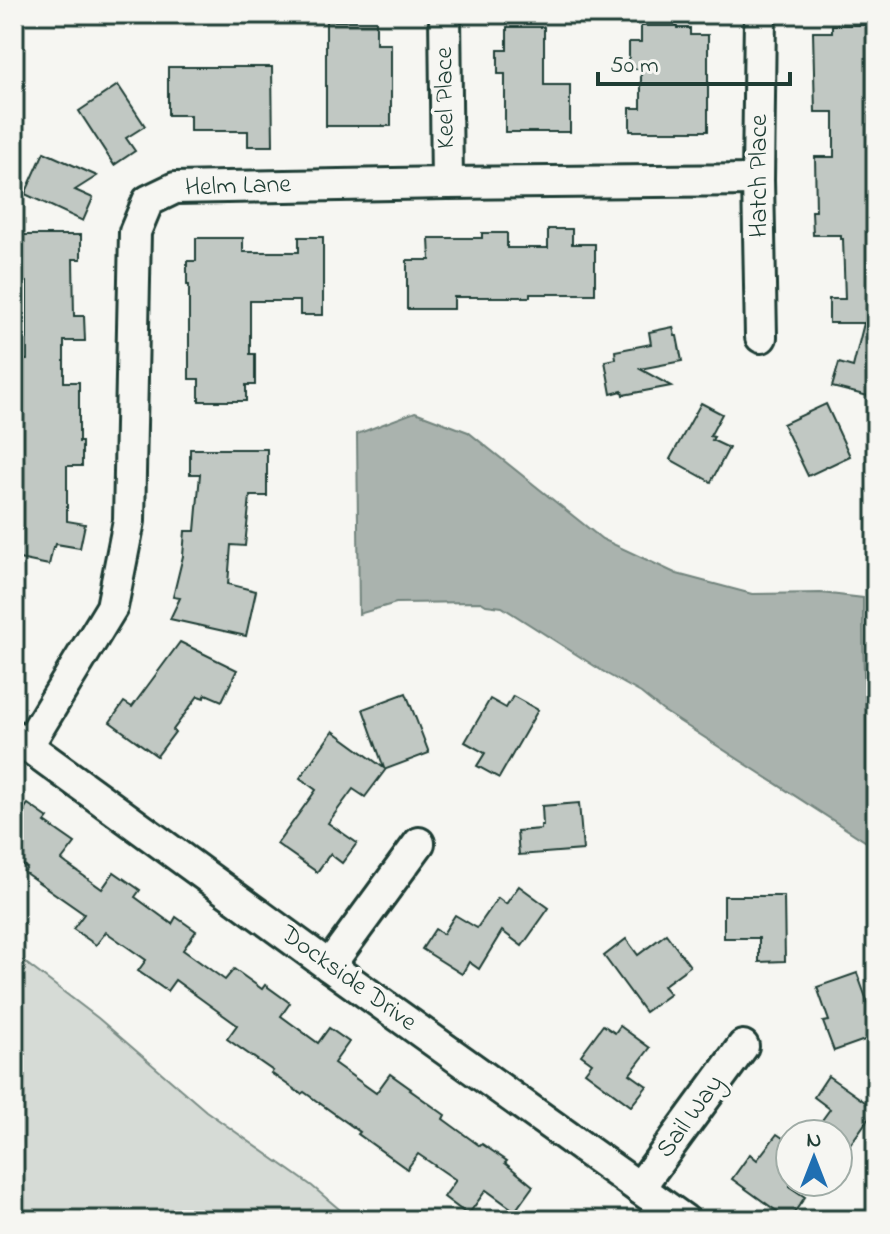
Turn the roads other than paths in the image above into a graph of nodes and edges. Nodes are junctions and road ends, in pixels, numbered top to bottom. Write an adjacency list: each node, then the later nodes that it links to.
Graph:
1 (445, 14): 4 (street, Keel Place)
2 (760, 14): 3 (street, Hatch Place)
3 (758, 180): 4 (street, Helm Lane); 5 (street, Hatch Place)
4 (447, 183): 6 (street, Helm Lane)
5 (761, 337)
6 (21, 741): 8 (street, Dockside Drive)
7 (419, 843): 8 (street)
8 (329, 966): 10 (street, Dockside Drive)
9 (743, 1046): 10 (street, Sail Way)
10 (639, 1188): 11 (street, Dockside Drive)
11 (684, 1220)

